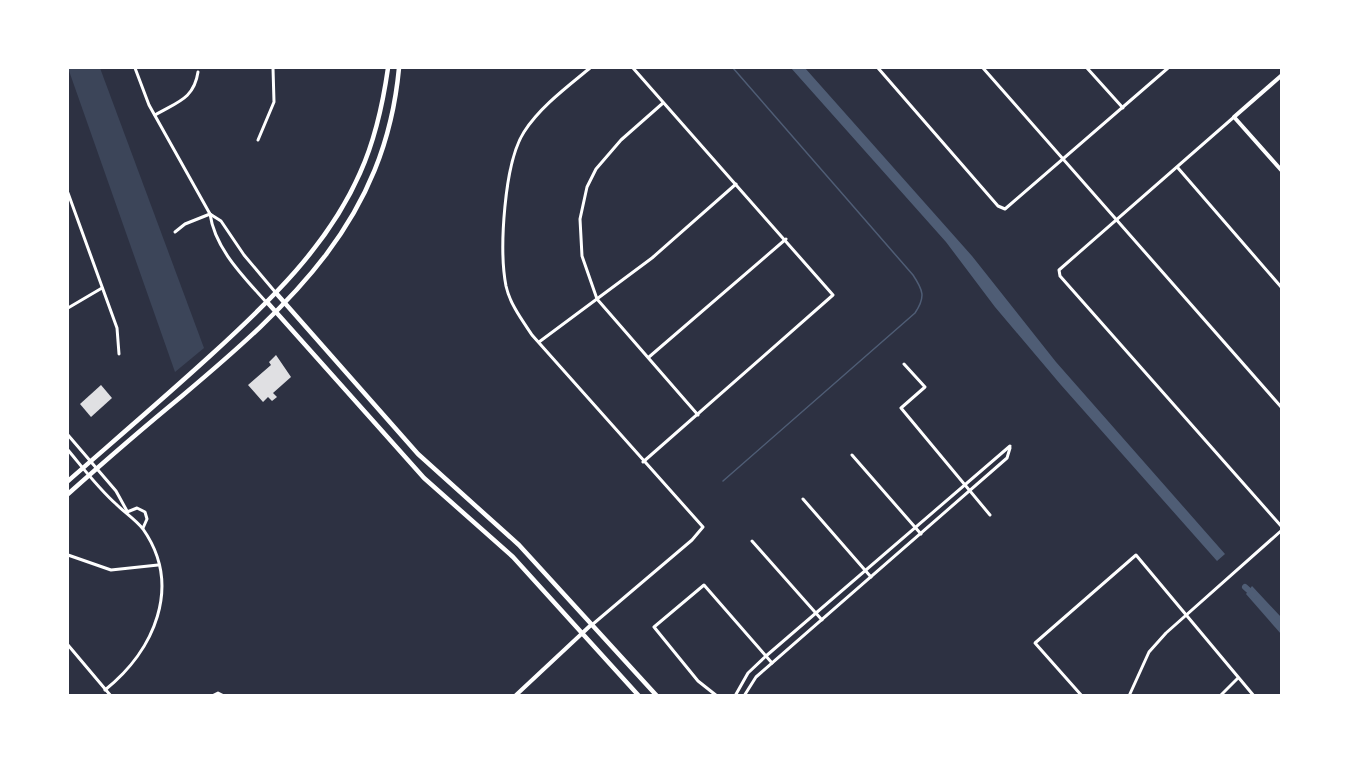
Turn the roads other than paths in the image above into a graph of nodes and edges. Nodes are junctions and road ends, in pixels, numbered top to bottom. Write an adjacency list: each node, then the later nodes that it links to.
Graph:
1 (135, 68): 15 (street)
2 (273, 68): 17 (street)
3 (388, 68): 29 (main road)
4 (399, 68): 32 (main road)
5 (590, 68): 35 (street)
6 (633, 68): 13 (street)
7 (878, 68): 18 (street)
8 (983, 68): 18 (street)
9 (1087, 68): 14 (street)
10 (1168, 68): 14 (street)
11 (198, 72): 15 (street)
12 (1281, 75): 16 (street)
13 (663, 103): 21 (street); 30 (street)
14 (1123, 108): 18 (street)
15 (155, 115): 23 (street)
16 (1234, 117): 19 (street); 20 (street)
17 (258, 140)
18 (1063, 159): 24 (street)
19 (1178, 168): 24 (street); 28 (street)
20 (1281, 171)
21 (736, 184): 26 (street); 30 (street)
22 (68, 194): 27 (street)
23 (210, 214): 25 (street); 29 (street); 31 (street)
24 (1116, 220): 41 (street); 62 (street)
25 (175, 232)
26 (786, 239): 37 (street); 42 (street)
27 (103, 288): 33 (street); 36 (street)
28 (1281, 288)
29 (276, 293): 31 (main road); 32 (main road)
30 (597, 299): 35 (street); 37 (street)
31 (267, 302): 34 (main road); 47 (main road)
32 (285, 304): 34 (main road); 39 (main road)
33 (68, 308)
34 (276, 313): 40 (main road); 51 (main road)
35 (538, 342): 48 (street)
36 (119, 354)
37 (649, 357): 42 (street)
38 (904, 364): 54 (street)
39 (368, 397): 40 (main road); 45 (main road)
40 (359, 405): 49 (main road)
41 (1281, 408)
42 (698, 415): 48 (street)
43 (68, 435): 47 (street)
44 (68, 450): 50 (street)
45 (418, 454): 49 (main road); 60 (main road)
46 (852, 455): 61 (street)
47 (90, 461): 50 (main road); 51 (street)
48 (643, 462): 74 (street)
49 (410, 463): 65 (main road)
50 (83, 467): 52 (street); 53 (main road)
51 (96, 468): 52 (main road); 58 (street)
52 (89, 475): 56 (main road); 58 (street)
53 (68, 481)
54 (963, 485): 55 (street); 55 (street); 61 (street)
55 (969, 492): 59 (street); 64 (street)
56 (68, 494)
57 (803, 499): 69 (street)
58 (128, 512): 63 (street); 63 (street)
59 (990, 515)
60 (497, 525): 65 (main road); 74 (main road)
61 (914, 526): 64 (street); 69 (street)
62 (1281, 528): 72 (street)
63 (143, 530): 68 (street)
64 (921, 534): 70 (street)
65 (489, 535): 75 (main road)
66 (753, 541): 71 (street)
67 (68, 555): 68 (street)
68 (158, 565): 80 (street)
69 (864, 569): 70 (street); 71 (street)
70 (871, 577): 73 (street)
71 (815, 612): 73 (street); 77 (street)
72 (1185, 615): 79 (street); 90 (street); 91 (street)
73 (822, 620): 78 (street)
74 (591, 626): 75 (street); 86 (main road)
75 (583, 635): 84 (street); 85 (main road)
76 (68, 645): 80 (street)
77 (766, 656): 78 (street); 87 (street); 88 (street)
78 (772, 663): 89 (street)
79 (1238, 677): 92 (street); 93 (street)
80 (105, 690): 81 (street)
81 (111, 696)
82 (212, 696): 83 (street)
83 (224, 696)
84 (514, 696)
85 (639, 696)
86 (657, 696)
87 (717, 696)
88 (735, 696)
89 (744, 696)
90 (1082, 696)
91 (1129, 696)
92 (1220, 696)
93 (1254, 696)

